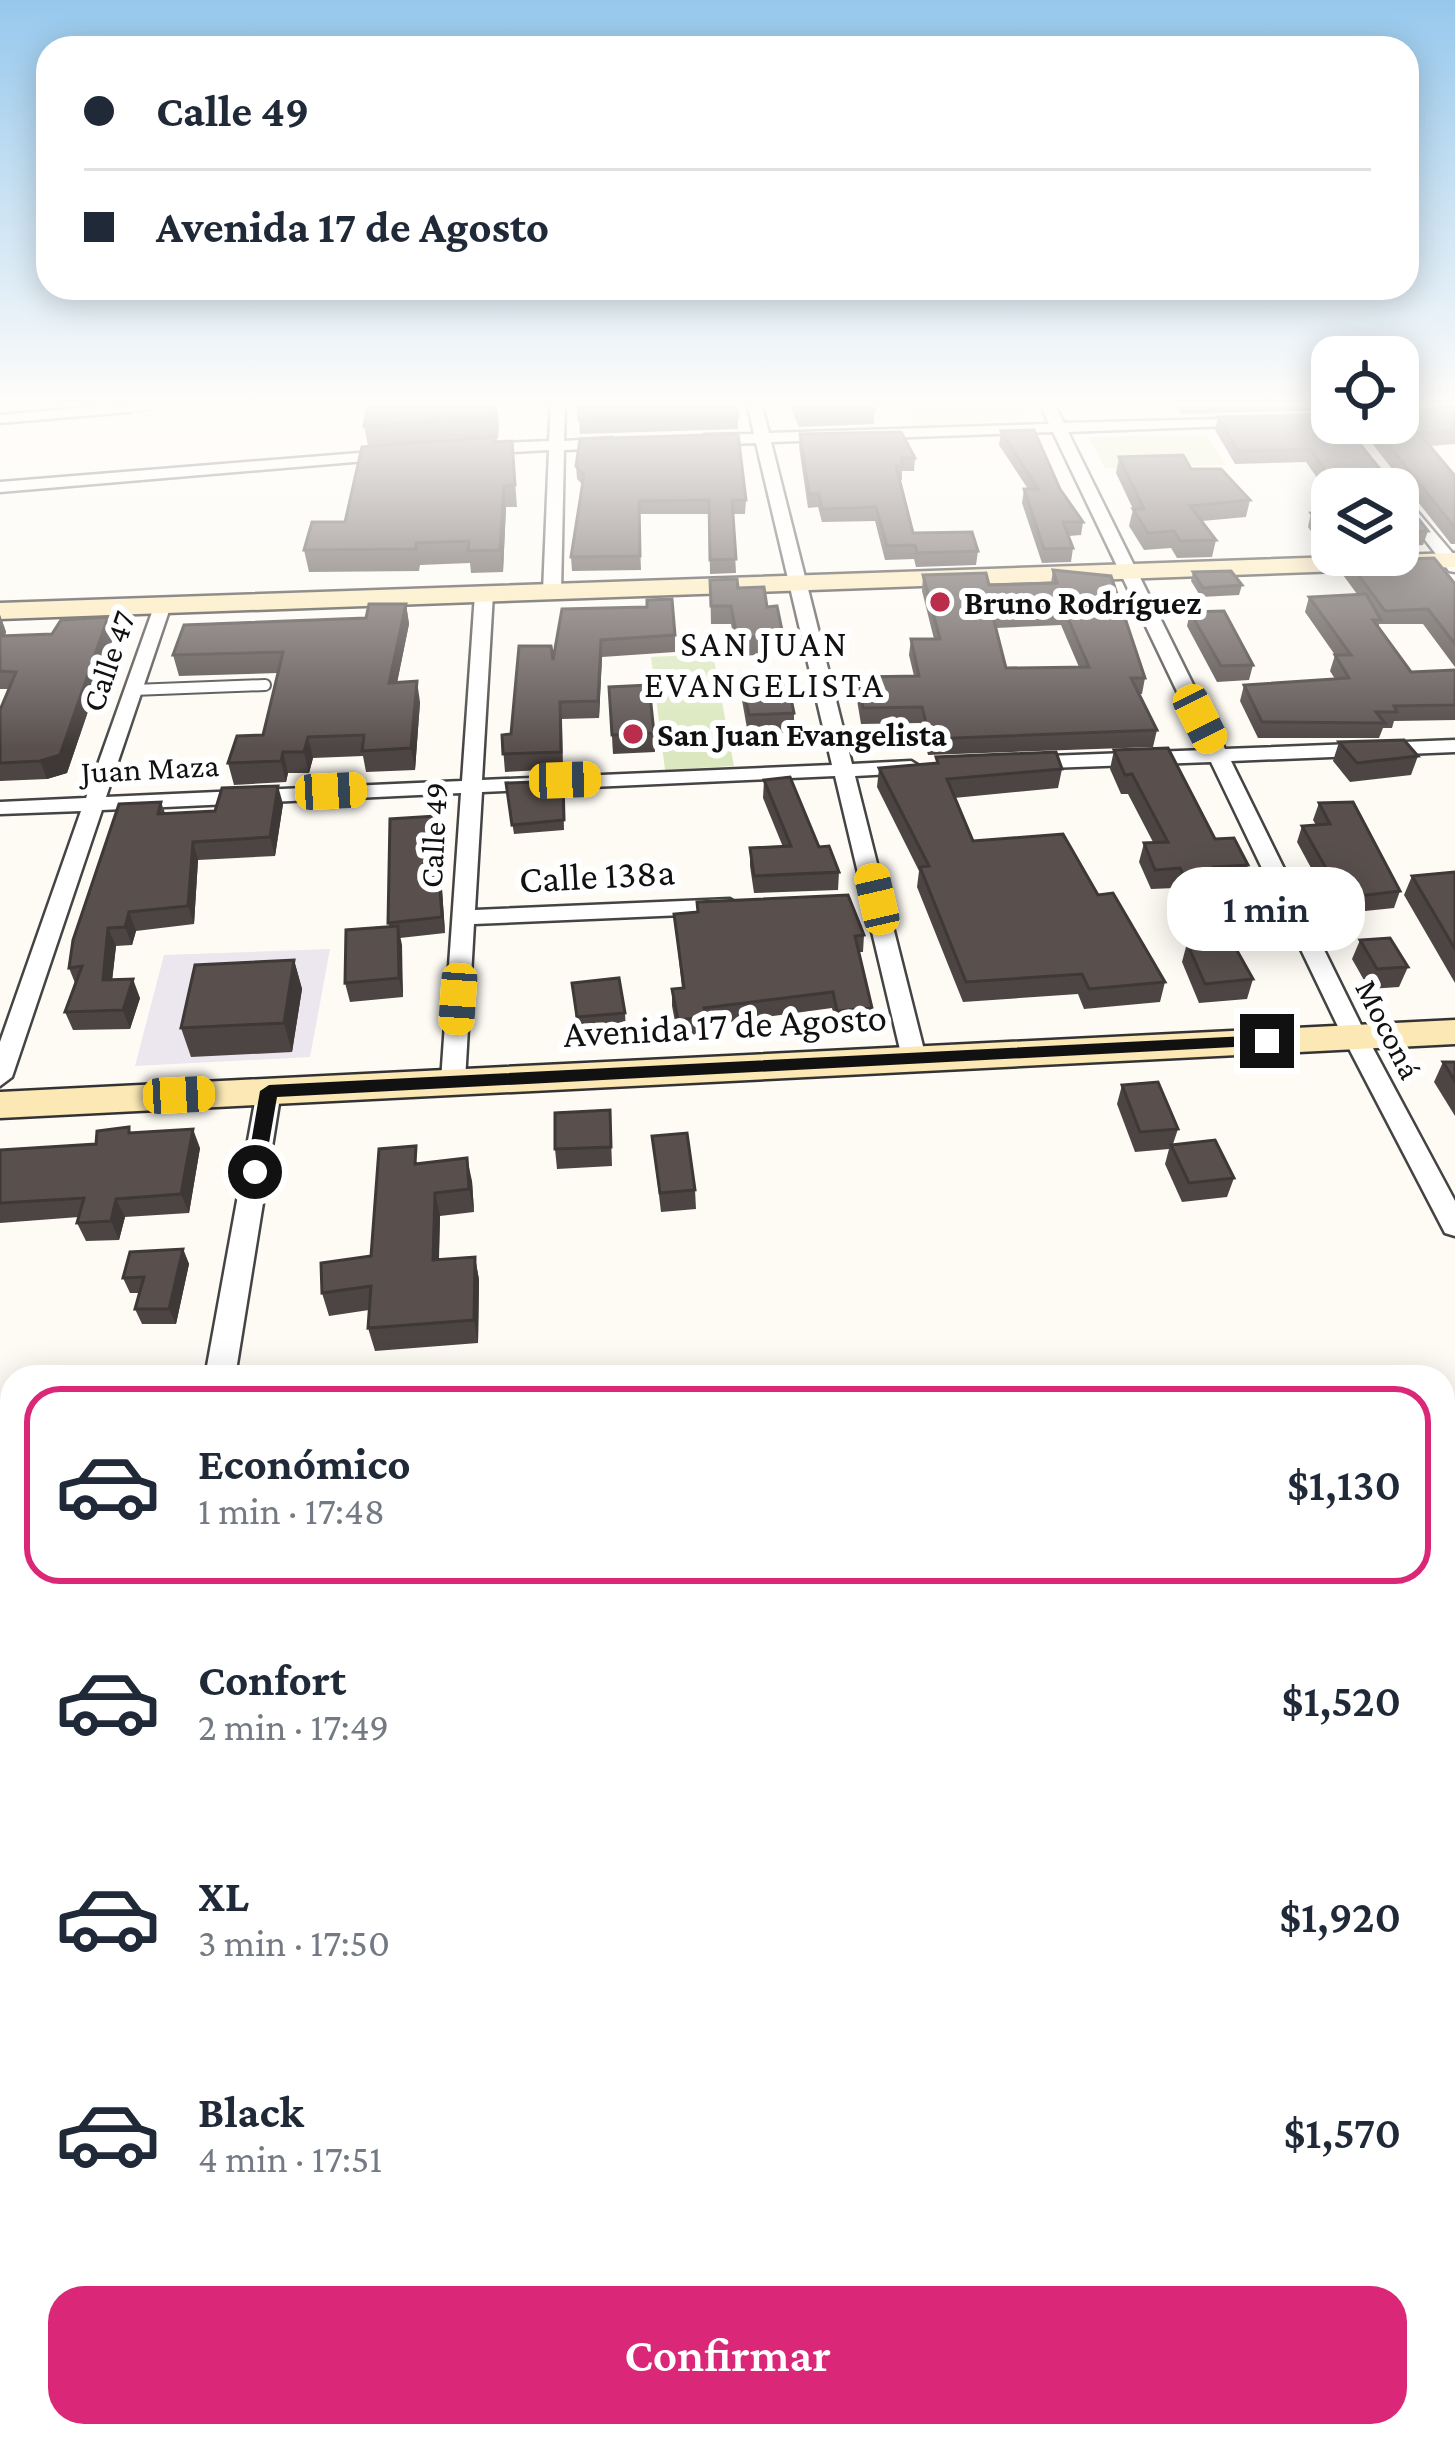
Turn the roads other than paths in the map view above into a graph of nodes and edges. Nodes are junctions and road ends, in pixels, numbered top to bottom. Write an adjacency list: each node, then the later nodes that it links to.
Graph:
1 (554, 520): 8 (street)
2 (783, 520): 7 (street)
3 (1102, 520): 6 (street, Moconá)
4 (1419, 520): 5 (street)
5 (1453, 562): 6 (main road)
6 (1125, 571): 7 (main road); 15 (street, Moconá)
7 (796, 584): 8 (main road); 18 (street)
8 (552, 592): 9 (main road)
9 (484, 594): 10 (main road); 19 (street, Calle 49)
10 (162, 605): 11 (main road); 13 (street, Calle 47)
11 (0, 611)
12 (265, 685): 13 (lane)
13 (134, 690): 20 (street, Calle 47)
14 (1455, 746): 15 (street)
15 (1218, 756): 16 (street); 25 (street, Moconá)
16 (1009, 763)
17 (939, 766): 18 (street, Juan Maza)
18 (845, 769): 19 (street, Juan Maza); 26 (street)
19 (472, 783): 20 (street, Juan Maza); 23 (street, Calle 49)
20 (95, 804): 21 (street, Juan Maza); 27 (street, Calle 47)
21 (0, 808)
22 (762, 904): 23 (street, Calle 138a)
23 (464, 917): 28 (street, Calle 49)
24 (1455, 1032): 25 (main road, Avenida 17 de Agosto)
25 (1355, 1037): 26 (main road, Avenida 17 de Agosto); 31 (street, Moconá)
26 (914, 1058): 28 (main road, Avenida 17 de Agosto)
27 (0, 1077)
28 (453, 1081): 29 (main road, Avenida 17 de Agosto)
29 (269, 1091): 30 (main road, Avenida 17 de Agosto); 32 (street)
30 (0, 1105)
31 (1455, 1226)
32 (222, 1365)

